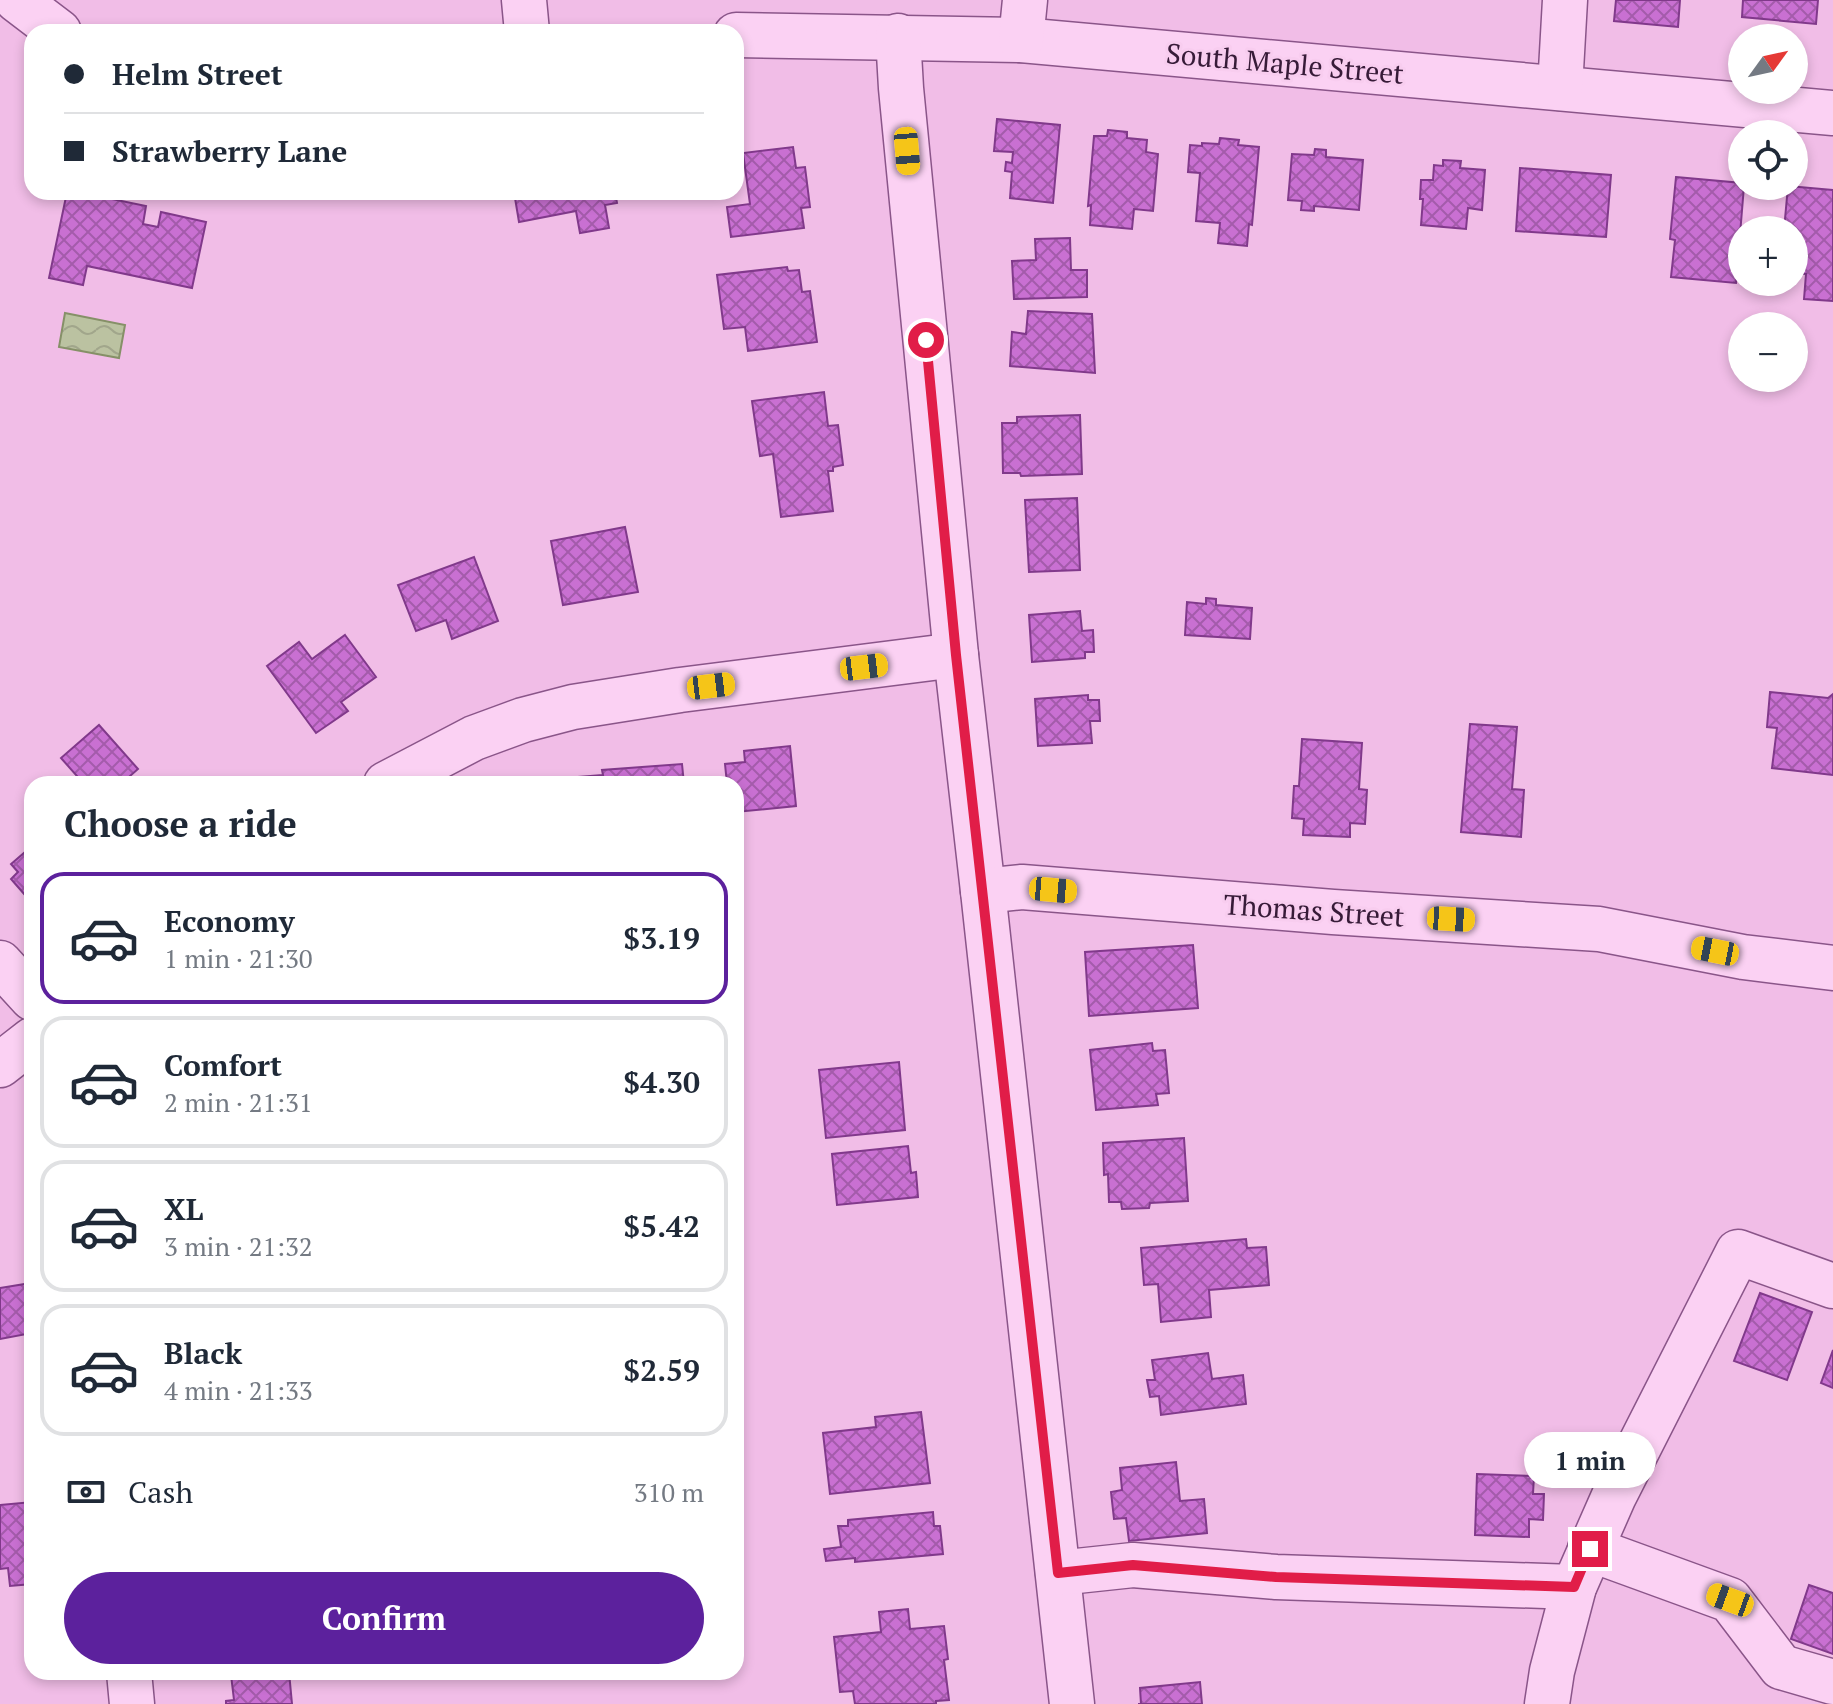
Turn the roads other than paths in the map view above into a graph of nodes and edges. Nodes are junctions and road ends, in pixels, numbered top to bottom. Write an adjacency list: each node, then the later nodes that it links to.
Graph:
1 (17, 0): 5 (street)
2 (524, 0): 6 (street)
3 (1565, 0): 9 (street)
4 (1023, 20): 8 (street, South Maple Street); 9 (street, South Maple Street)
5 (48, 24)
6 (526, 24)
7 (744, 35): 8 (street, South Maple Street)
8 (898, 36): 11 (street)
9 (1560, 88): 10 (street, South Maple Street)
10 (1833, 113)
11 (956, 655): 12 (street); 13 (street)
12 (401, 776)
13 (983, 891): 15 (street, Thomas Street); 21 (street)
14 (0, 963): 16 (street)
15 (1833, 968)
16 (24, 989)
17 (24, 1046): 18 (street)
18 (0, 1065)
19 (1833, 1286): 20 (street)
20 (1582, 1568): 21 (street); 23 (street); 26 (street)
21 (1058, 1573): 25 (street)
22 (130, 1680): 24 (street)
23 (1833, 1682)
24 (132, 1704)
25 (1072, 1704)
26 (1547, 1704)

